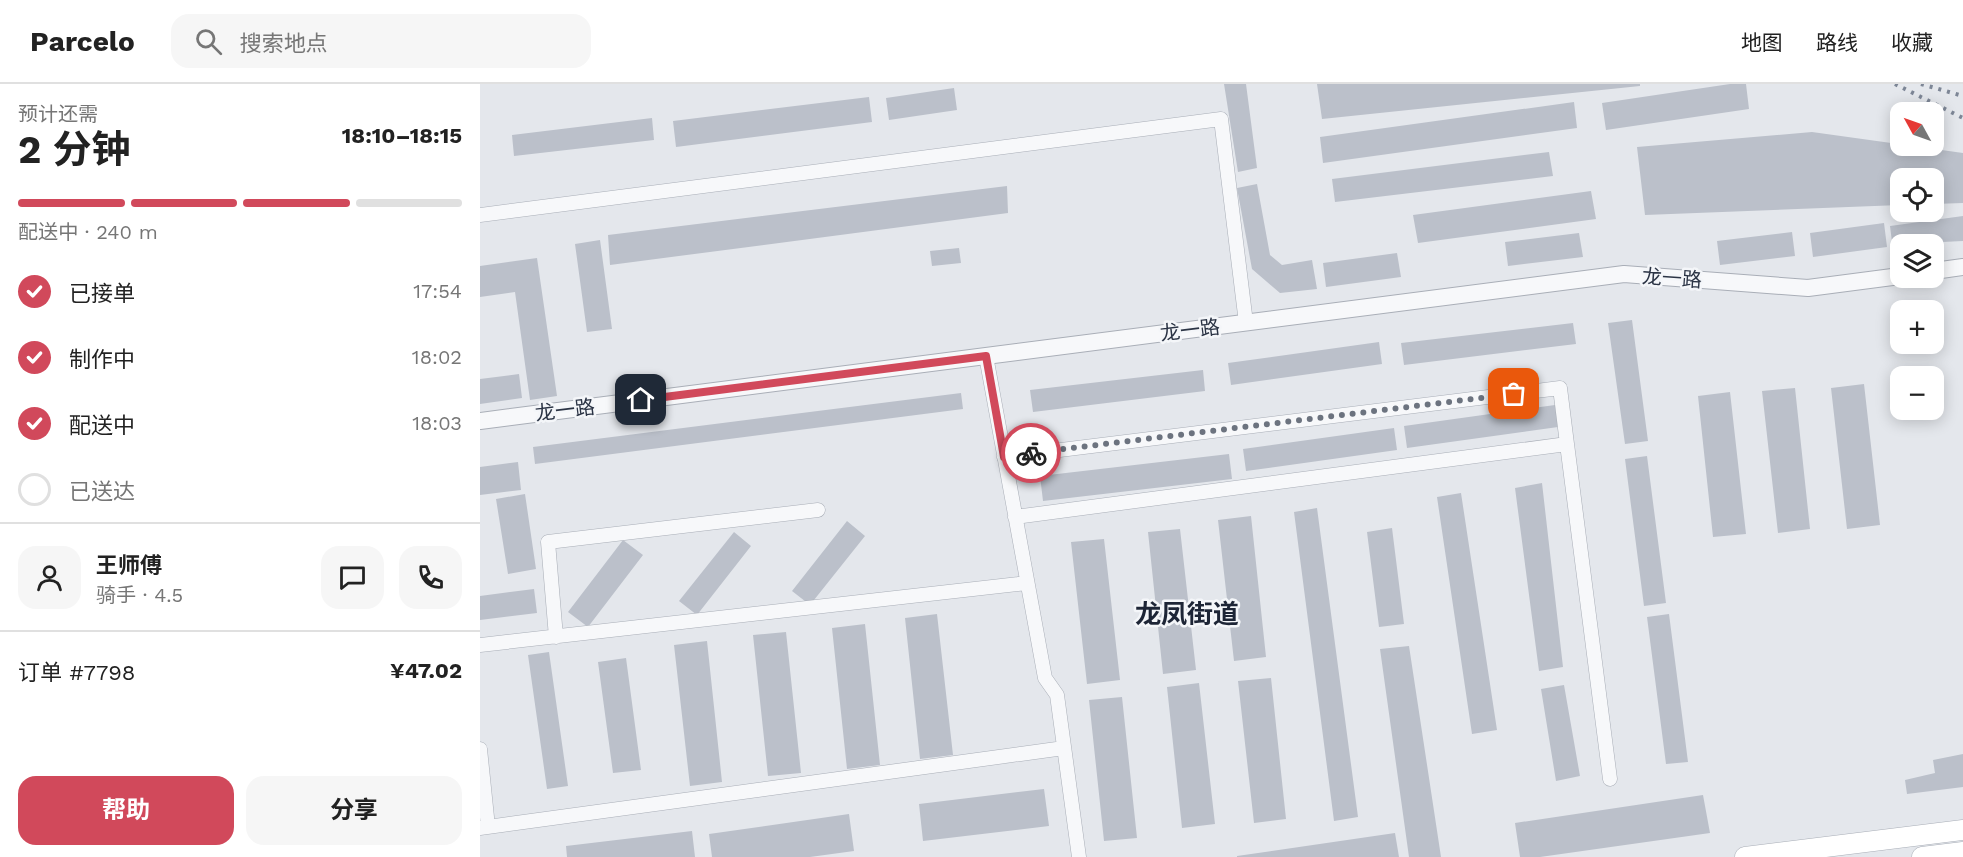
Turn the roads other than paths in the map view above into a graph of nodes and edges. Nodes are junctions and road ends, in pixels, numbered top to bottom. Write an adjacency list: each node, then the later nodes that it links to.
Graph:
1 (480, 215): 5 (street)
2 (1963, 267): 3 (street)
3 (1944, 270)
4 (1890, 277): 5 (street, 龙一路)
5 (1246, 323): 6 (street, 龙一路)
6 (986, 356): 7 (street, 龙一路); 9 (street)
7 (480, 421)
8 (1567, 444): 9 (street); 11 (street); 17 (street)
9 (1004, 457): 11 (street)
10 (818, 510): 13 (street)
11 (1015, 517): 12 (street)
12 (1027, 583): 13 (street); 15 (street)
13 (556, 636): 14 (street)
14 (480, 645)
15 (1064, 748): 18 (street); 22 (street)
16 (480, 749): 18 (street)
17 (1610, 779)
18 (484, 828)
19 (1963, 830): 20 (main road)
20 (1823, 852): 23 (main road)
21 (1963, 852): 24 (main road)
22 (1079, 857)
23 (1745, 857)
24 (1922, 857)

